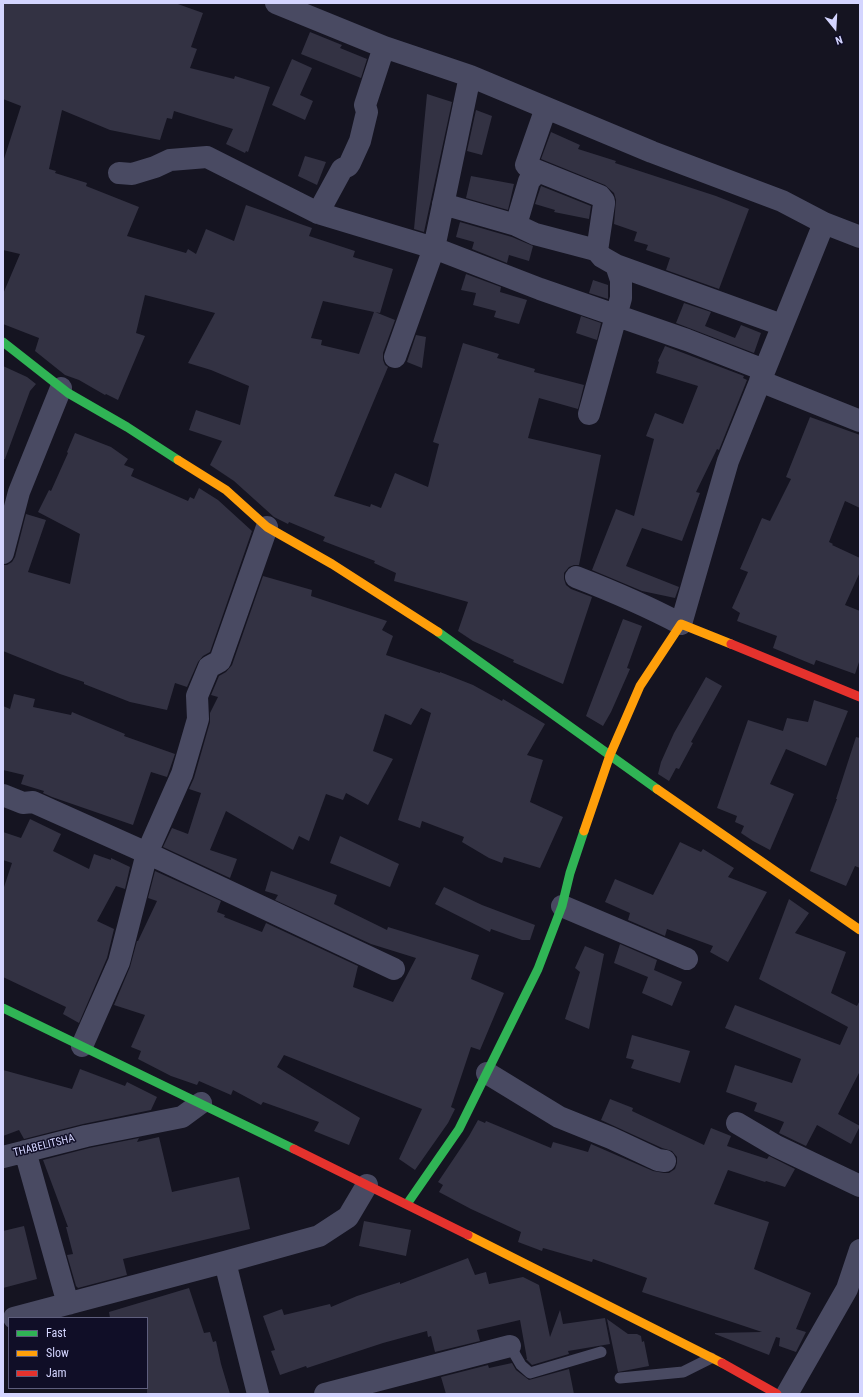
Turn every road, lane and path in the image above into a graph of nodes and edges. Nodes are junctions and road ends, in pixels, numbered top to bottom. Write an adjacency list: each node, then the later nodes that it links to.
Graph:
1 (276, 3): 2 (street)
2 (384, 47): 3 (street); 8 (street)
3 (470, 76): 4 (street); 7 (street)
4 (546, 108): 5 (street); 9 (street)
5 (538, 171): 10 (street); 13 (street)
6 (119, 173): 8 (street)
7 (443, 204): 10 (street); 12 (street)
8 (318, 213): 12 (street)
9 (824, 223): 11 (street); 16 (street)
10 (516, 225): 13 (street)
11 (860, 236)
12 (434, 248): 15 (street); 18 (street)
13 (597, 251): 14 (street)
14 (616, 265): 15 (street); 16 (street)
15 (617, 315): 19 (street); 21 (street)
16 (782, 325): 19 (street)
17 (3, 342): 20 (street)
18 (395, 357)
19 (762, 376): 22 (street); 26 (street)
20 (62, 388): 23 (street); 24 (street)
21 (589, 414)
22 (860, 421)
23 (267, 527): 28 (street); 30 (street)
24 (3, 553)
25 (576, 577): 26 (street)
26 (681, 624): 27 (street); 28 (street)
27 (860, 697)
28 (610, 755): 31 (street); 32 (street)
29 (3, 795): 30 (street)
30 (147, 853): 34 (street); 36 (street)
31 (562, 906): 33 (street); 37 (street)
32 (860, 930)
33 (687, 960)
34 (394, 970)
35 (3, 1008): 36 (street)
36 (82, 1046): 38 (street)
37 (487, 1073): 42 (street); 45 (street)
38 (201, 1103): 40 (street, THABELITSHA); 43 (street)
39 (737, 1122): 44 (street)
40 (25, 1151): 41 (street, THABELITSHA); 48 (street)
41 (3, 1157)
42 (665, 1162)
43 (367, 1185): 45 (street); 47 (street)
44 (860, 1186)
45 (407, 1204): 52 (street)
46 (860, 1250): 57 (street)
47 (225, 1262): 48 (street); 54 (street)
48 (68, 1304): 49 (street)
49 (18, 1317)
50 (510, 1346): 51 (lane); 55 (street)
51 (602, 1352)
52 (712, 1358): 53 (lane); 56 (street)
53 (620, 1378)
54 (258, 1394)
55 (326, 1394)
56 (777, 1394)
57 (787, 1394)

